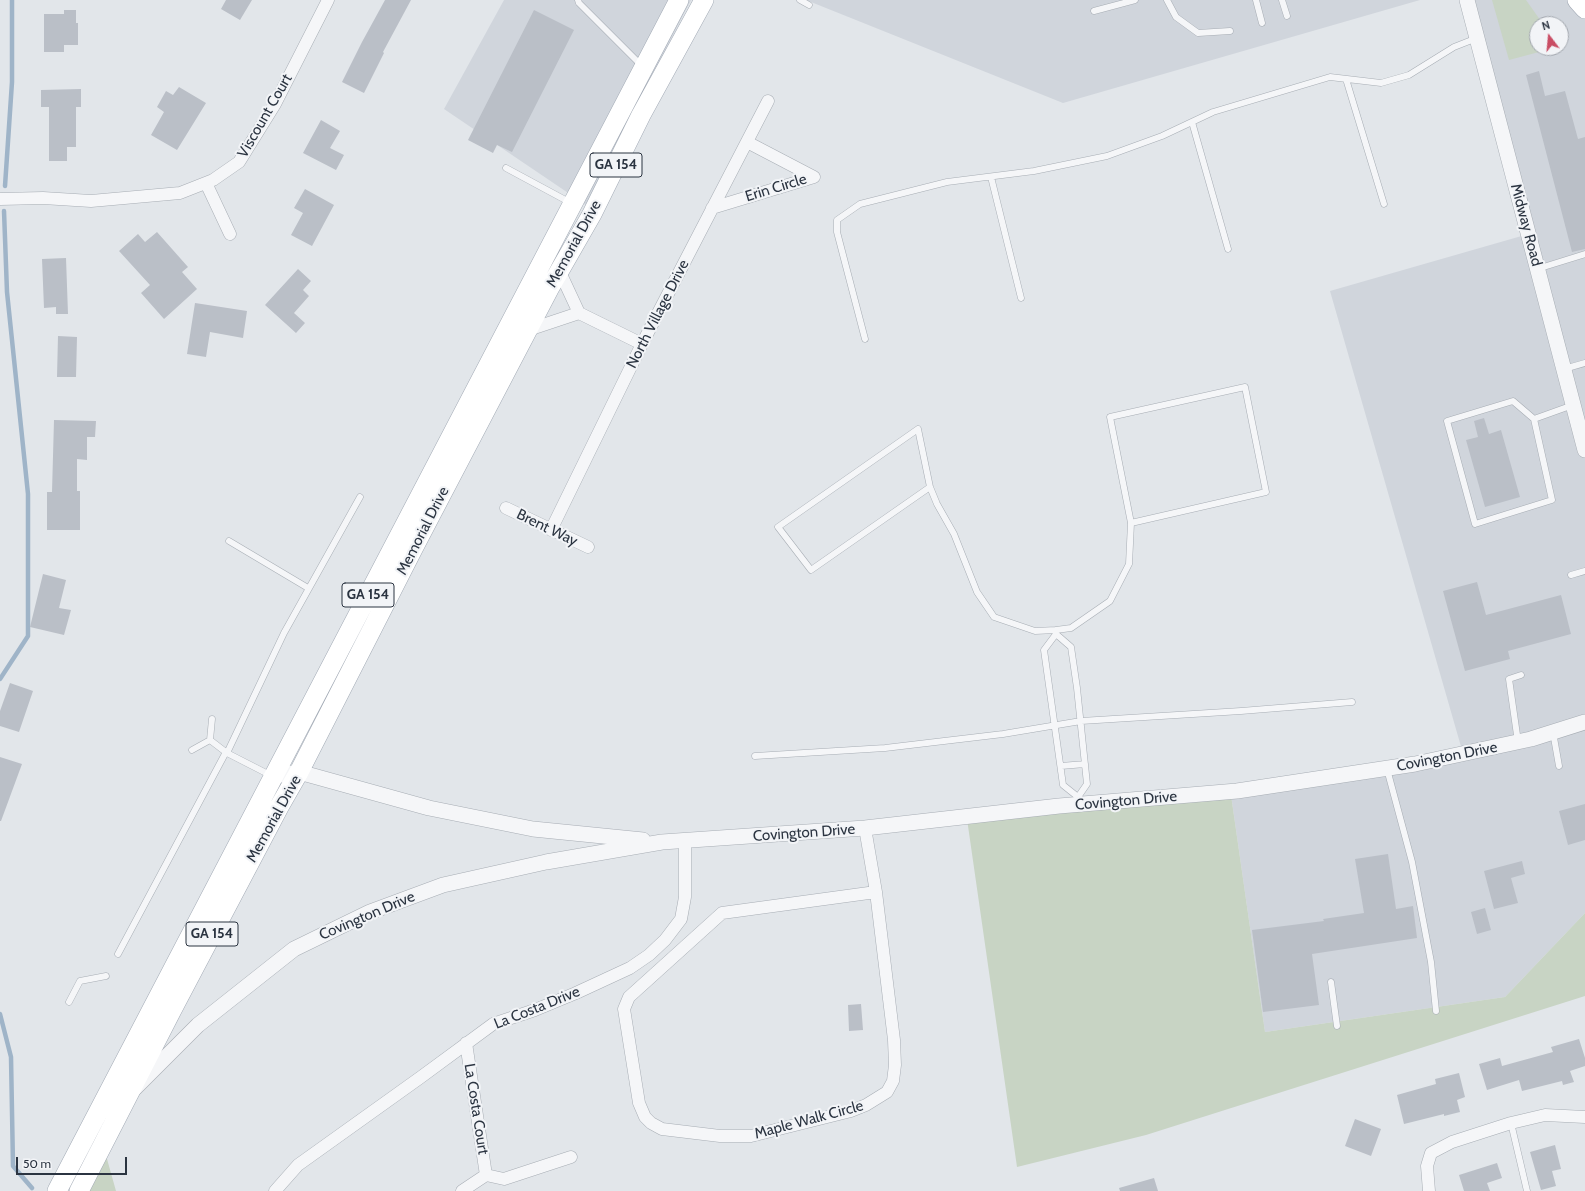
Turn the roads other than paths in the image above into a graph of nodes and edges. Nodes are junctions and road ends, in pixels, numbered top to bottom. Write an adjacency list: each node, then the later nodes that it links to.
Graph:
1 (328, 0): 26 (street, Viscount Court)
2 (578, 0): 19 (lane)
3 (679, 0): 19 (main road, Memorial Drive / GA 154)
4 (704, 0): 35 (main road, Memorial Drive / GA 154)
5 (800, 0): 12 (lane)
6 (1135, 0): 14 (lane)
7 (1167, 0): 17 (lane)
8 (1256, 0): 16 (lane)
9 (1282, 0): 15 (lane)
10 (1467, 0): 18 (street, Midway Road)
11 (1577, 0): 13 (main road)
12 (809, 5)
13 (1585, 9)
14 (1094, 10)
15 (1287, 16)
16 (1262, 23)
17 (1230, 31)
18 (1477, 38): 20 (lane); 34 (street, Midway Road)
19 (644, 68): 28 (main road, Memorial Drive / GA 154)
20 (1346, 79): 22 (lane); 29 (lane)
21 (768, 101): 23 (street, North Village Drive)
22 (1192, 122): 25 (lane); 32 (lane)
23 (747, 142): 30 (street, North Village Drive); 30 (street, Erin Circle)
24 (506, 168): 28 (lane)
25 (991, 176): 36 (lane); 39 (lane)
26 (206, 182): 27 (street, Viscount Court); 31 (street)
27 (0, 199)
28 (573, 204): 74 (main road, Memorial Drive / GA 154)
29 (1384, 204)
30 (712, 208): 40 (street, North Village Drive)
31 (230, 234)
32 (1228, 249)
33 (1585, 254): 34 (lane)
34 (1537, 268): 42 (street, Midway Road)
35 (559, 270): 37 (street); 38 (main road, Memorial Drive / GA 154)
36 (1021, 298)
37 (579, 313): 38 (street); 40 (street)
38 (528, 330): 73 (main road, Memorial Drive / GA 154)
39 (865, 339)
40 (642, 344): 50 (street, North Village Drive)
41 (1585, 363): 42 (lane)
42 (1564, 369): 43 (street, Midway Road)
43 (1573, 404): 44 (lane); 45 (street, Midway Road)
44 (1534, 419): 44 (lane)
45 (1585, 450)
46 (930, 487): 46 (lane); 56 (lane)
47 (360, 497): 55 (lane)
48 (506, 508): 50 (street, Brent Way)
49 (1131, 523): 49 (lane); 56 (lane)
50 (551, 530): 52 (street, Brent Way)
51 (229, 541): 55 (lane)
52 (588, 547)
53 (1585, 571): 54 (lane)
54 (1571, 575)
55 (308, 588): 67 (lane)
56 (1056, 632): 60 (lane); 62 (lane)
57 (1521, 675): 65 (lane)
58 (1352, 702): 60 (lane)
59 (212, 719): 64 (lane)
60 (1081, 722): 62 (lane); 69 (lane)
61 (1585, 722): 63 (street, Covington Drive)
62 (1055, 725): 68 (lane); 70 (lane)
63 (1552, 732): 65 (street, Covington Drive); 71 (lane)
64 (210, 740): 66 (lane); 67 (lane)
65 (1518, 742): 72 (street, Covington Drive)
66 (192, 750)
67 (226, 753): 74 (lane); 80 (lane)
68 (755, 756)
69 (1085, 764): 70 (lane); 75 (lane)
70 (1061, 766): 75 (lane)
71 (1559, 766)
72 (1388, 768): 75 (street, Covington Drive); 84 (lane)
73 (299, 772): 74 (street, Covington Drive); 78 (street, Covington Drive); 87 (main road, Memorial Drive / GA 154)
74 (274, 776): 94 (main road, Memorial Drive / GA 154)
75 (1078, 801): 76 (street, Covington Drive)
76 (865, 828): 77 (street, Covington Drive); 79 (street, Maple Walk Circle)
77 (685, 841): 78 (street, Covington Drive); 86 (street, La Costa Drive)
78 (662, 842): 87 (street, Covington Drive)
79 (876, 892): 79 (street, Maple Walk Circle)
80 (118, 954)
81 (106, 976): 83 (lane)
82 (1331, 982): 85 (lane)
83 (69, 1002)
84 (1436, 1011)
85 (1337, 1026)
86 (466, 1043): 91 (street, La Costa Court); 93 (street, La Costa Drive)
87 (126, 1098): 92 (main road, Memorial Drive / GA 154)
88 (1585, 1117): 89 (street)
89 (1511, 1123): 96 (street); 97 (lane)
90 (571, 1157): 91 (street)
91 (486, 1175): 95 (street)
92 (83, 1189)
93 (278, 1190)
94 (57, 1191)
95 (462, 1191)
96 (1429, 1191)
97 (1527, 1191)

